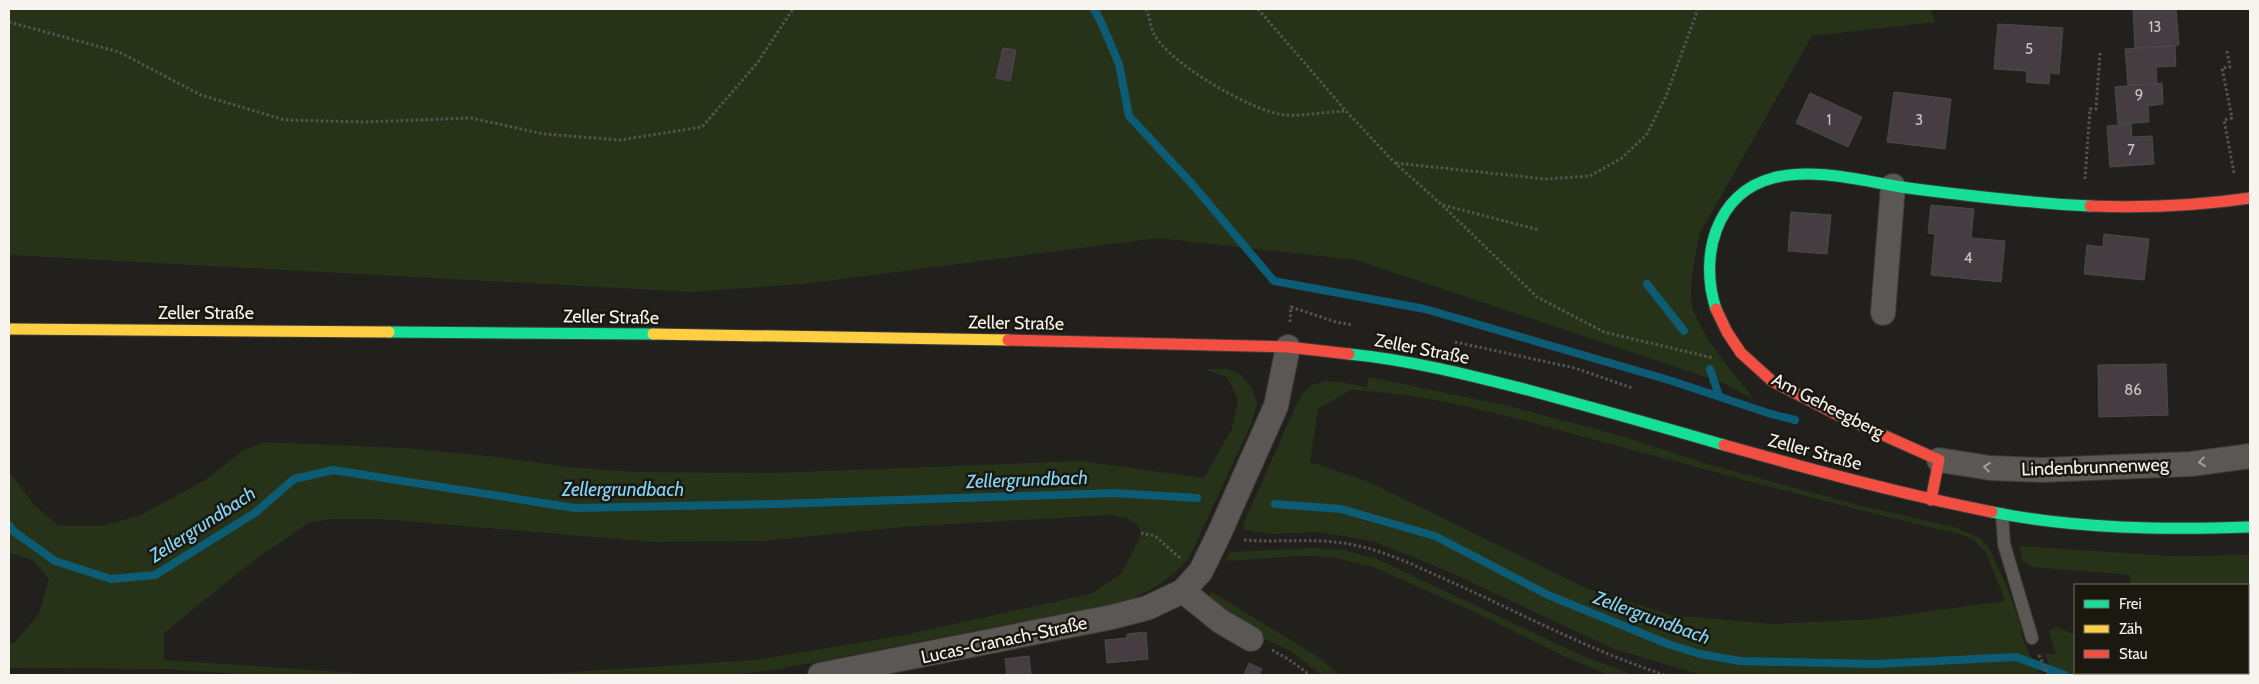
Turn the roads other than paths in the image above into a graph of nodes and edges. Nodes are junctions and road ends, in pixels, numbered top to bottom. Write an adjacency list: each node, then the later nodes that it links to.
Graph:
1 (1893, 186): 2 (street, Am Geheegberg); 3 (street); 7 (street, Am Geheegberg)
2 (2250, 198)
3 (1883, 313)
4 (9, 329): 5 (street, Zeller Straße)
5 (1288, 347): 8 (street, Zeller Straße); 11 (street, Lucas-Cranach-Straße)
6 (2250, 456): 7 (street, Lindenbrunnenweg, one-way to 7)
7 (1939, 460): 8 (street)
8 (1931, 500): 9 (street, Zeller Straße)
9 (2002, 514): 10 (street); 12 (lane)
10 (2250, 527)
11 (1183, 592): 13 (street); 14 (street, Lucas-Cranach-Straße)
12 (2032, 638)
13 (1251, 639)
14 (820, 675)

